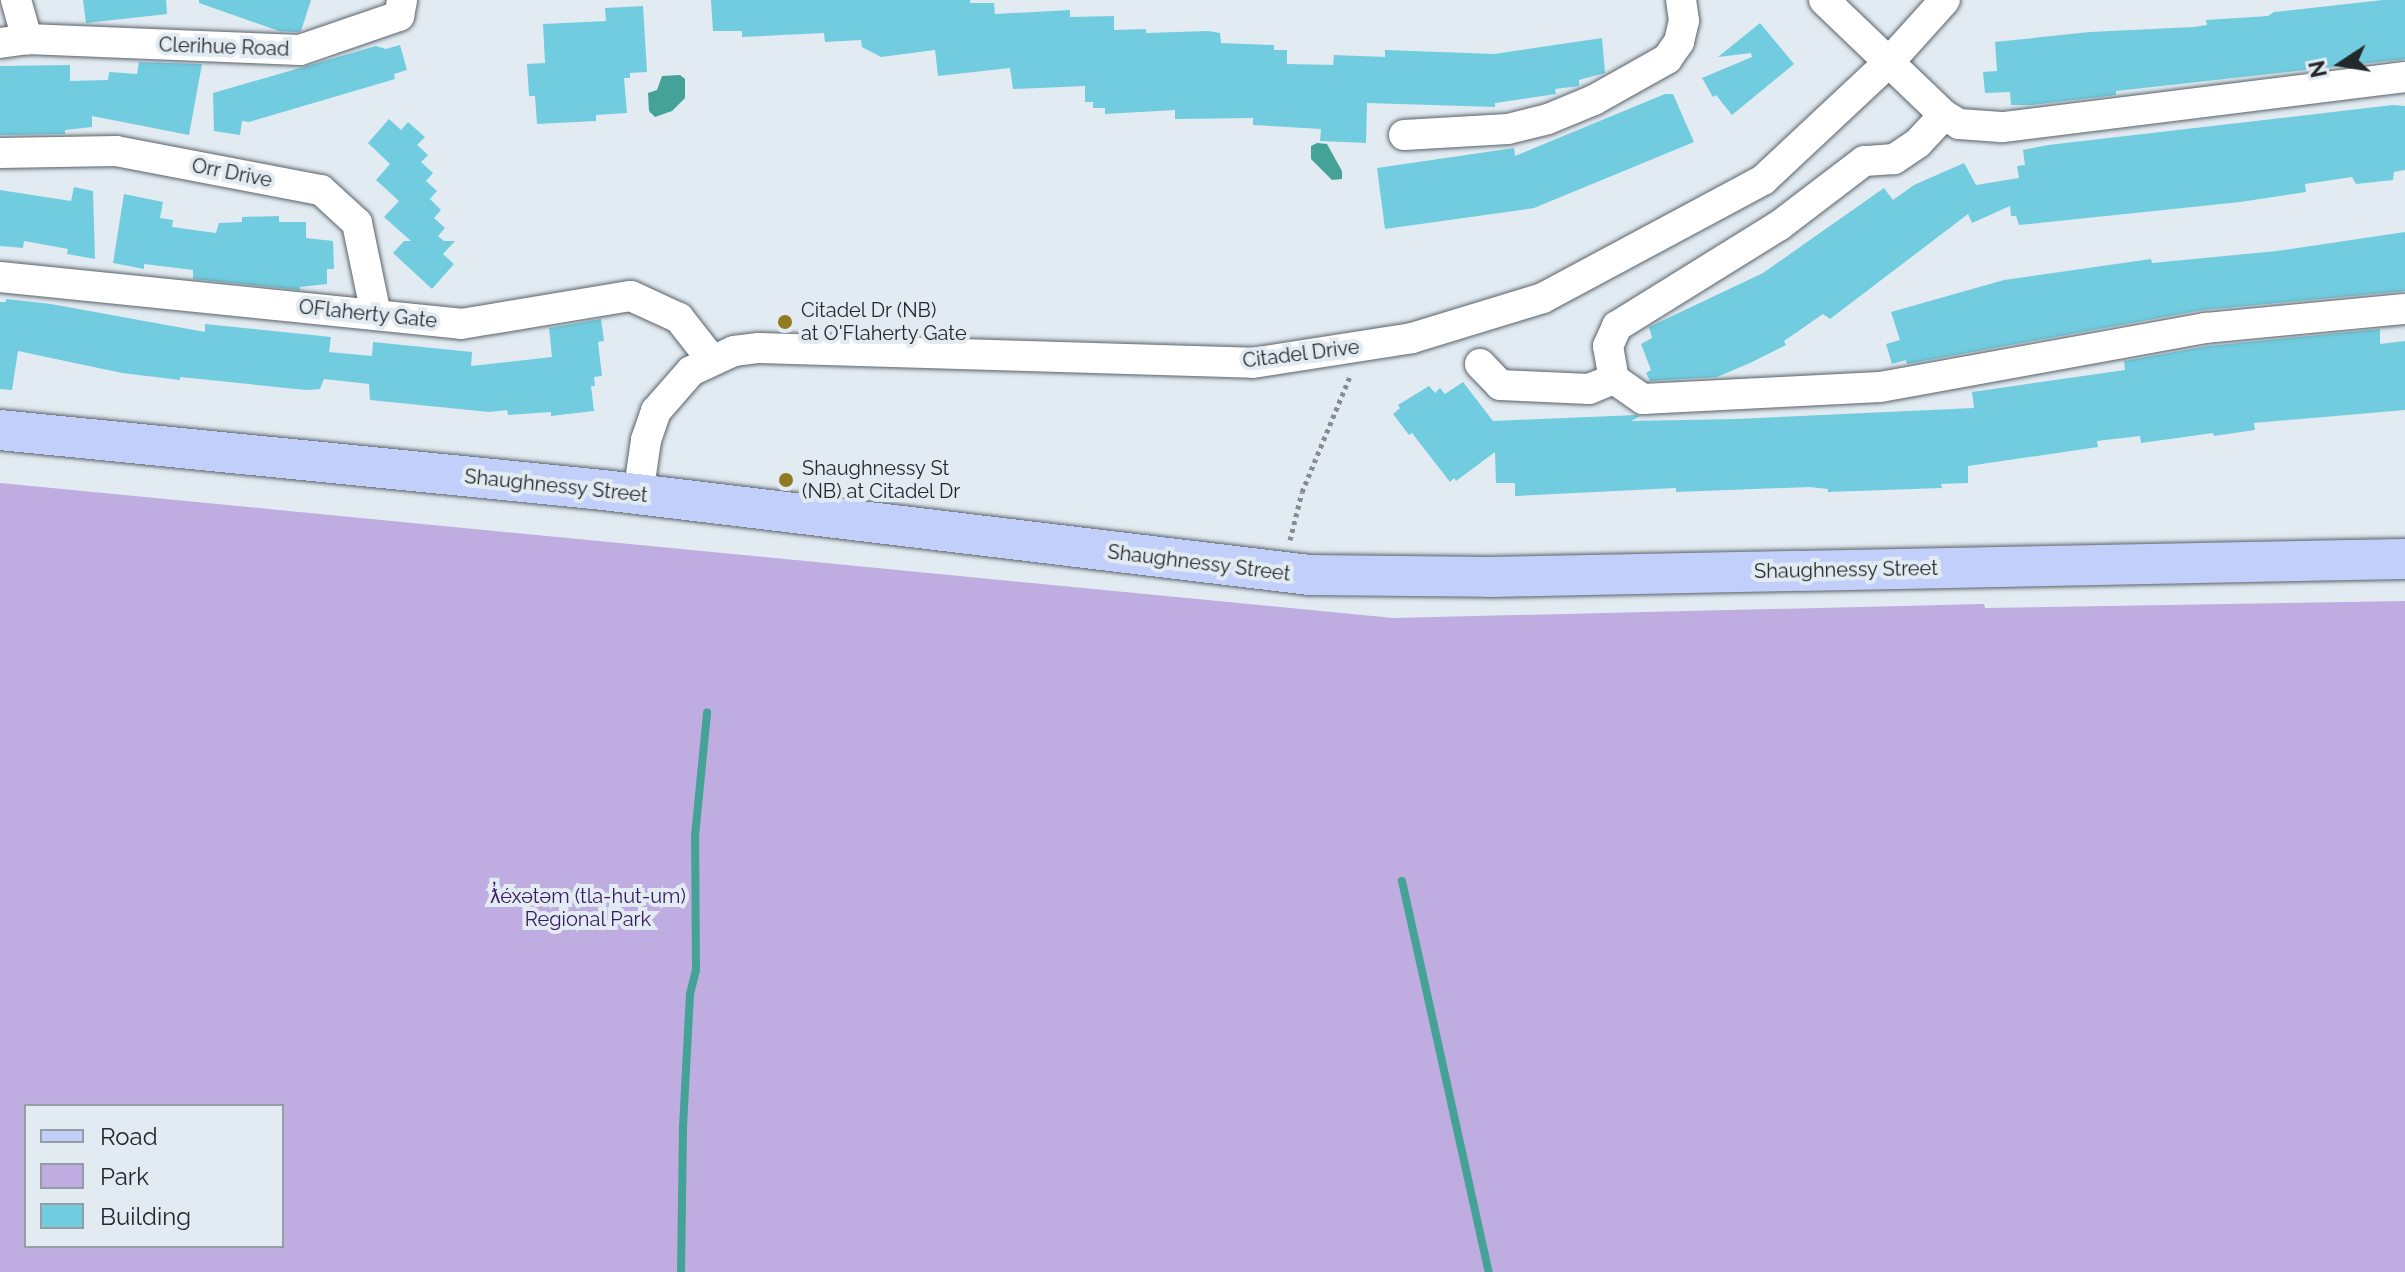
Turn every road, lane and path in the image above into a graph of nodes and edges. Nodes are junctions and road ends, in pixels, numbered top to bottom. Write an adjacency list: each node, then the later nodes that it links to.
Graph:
1 (16, 0): 6 (street, Clerihue Road)
2 (402, 0): 6 (street, Clerihue Road)
3 (1681, 0): 10 (street)
4 (1824, 0): 7 (street)
5 (1945, 0): 7 (street, Citadel Drive)
6 (14, 41)
7 (1890, 61): 9 (street); 15 (street, Citadel Drive)
8 (2405, 77): 9 (street)
9 (1944, 115): 18 (street)
10 (1404, 135)
11 (0, 153): 14 (street, Orr Drive)
12 (0, 277): 14 (street, OFlaherty Gate)
13 (2405, 309): 18 (street)
14 (376, 315): 15 (street, OFlaherty Gate)
15 (711, 359): 20 (street, Citadel Drive)
16 (1480, 364): 18 (street)
17 (1350, 376): 21 (path)
18 (1614, 379)
19 (0, 430): 20 (main road, Shaughnessy Street)
20 (638, 495): 22 (main road, Shaughnessy Street)
21 (1289, 542)
22 (2405, 559)

